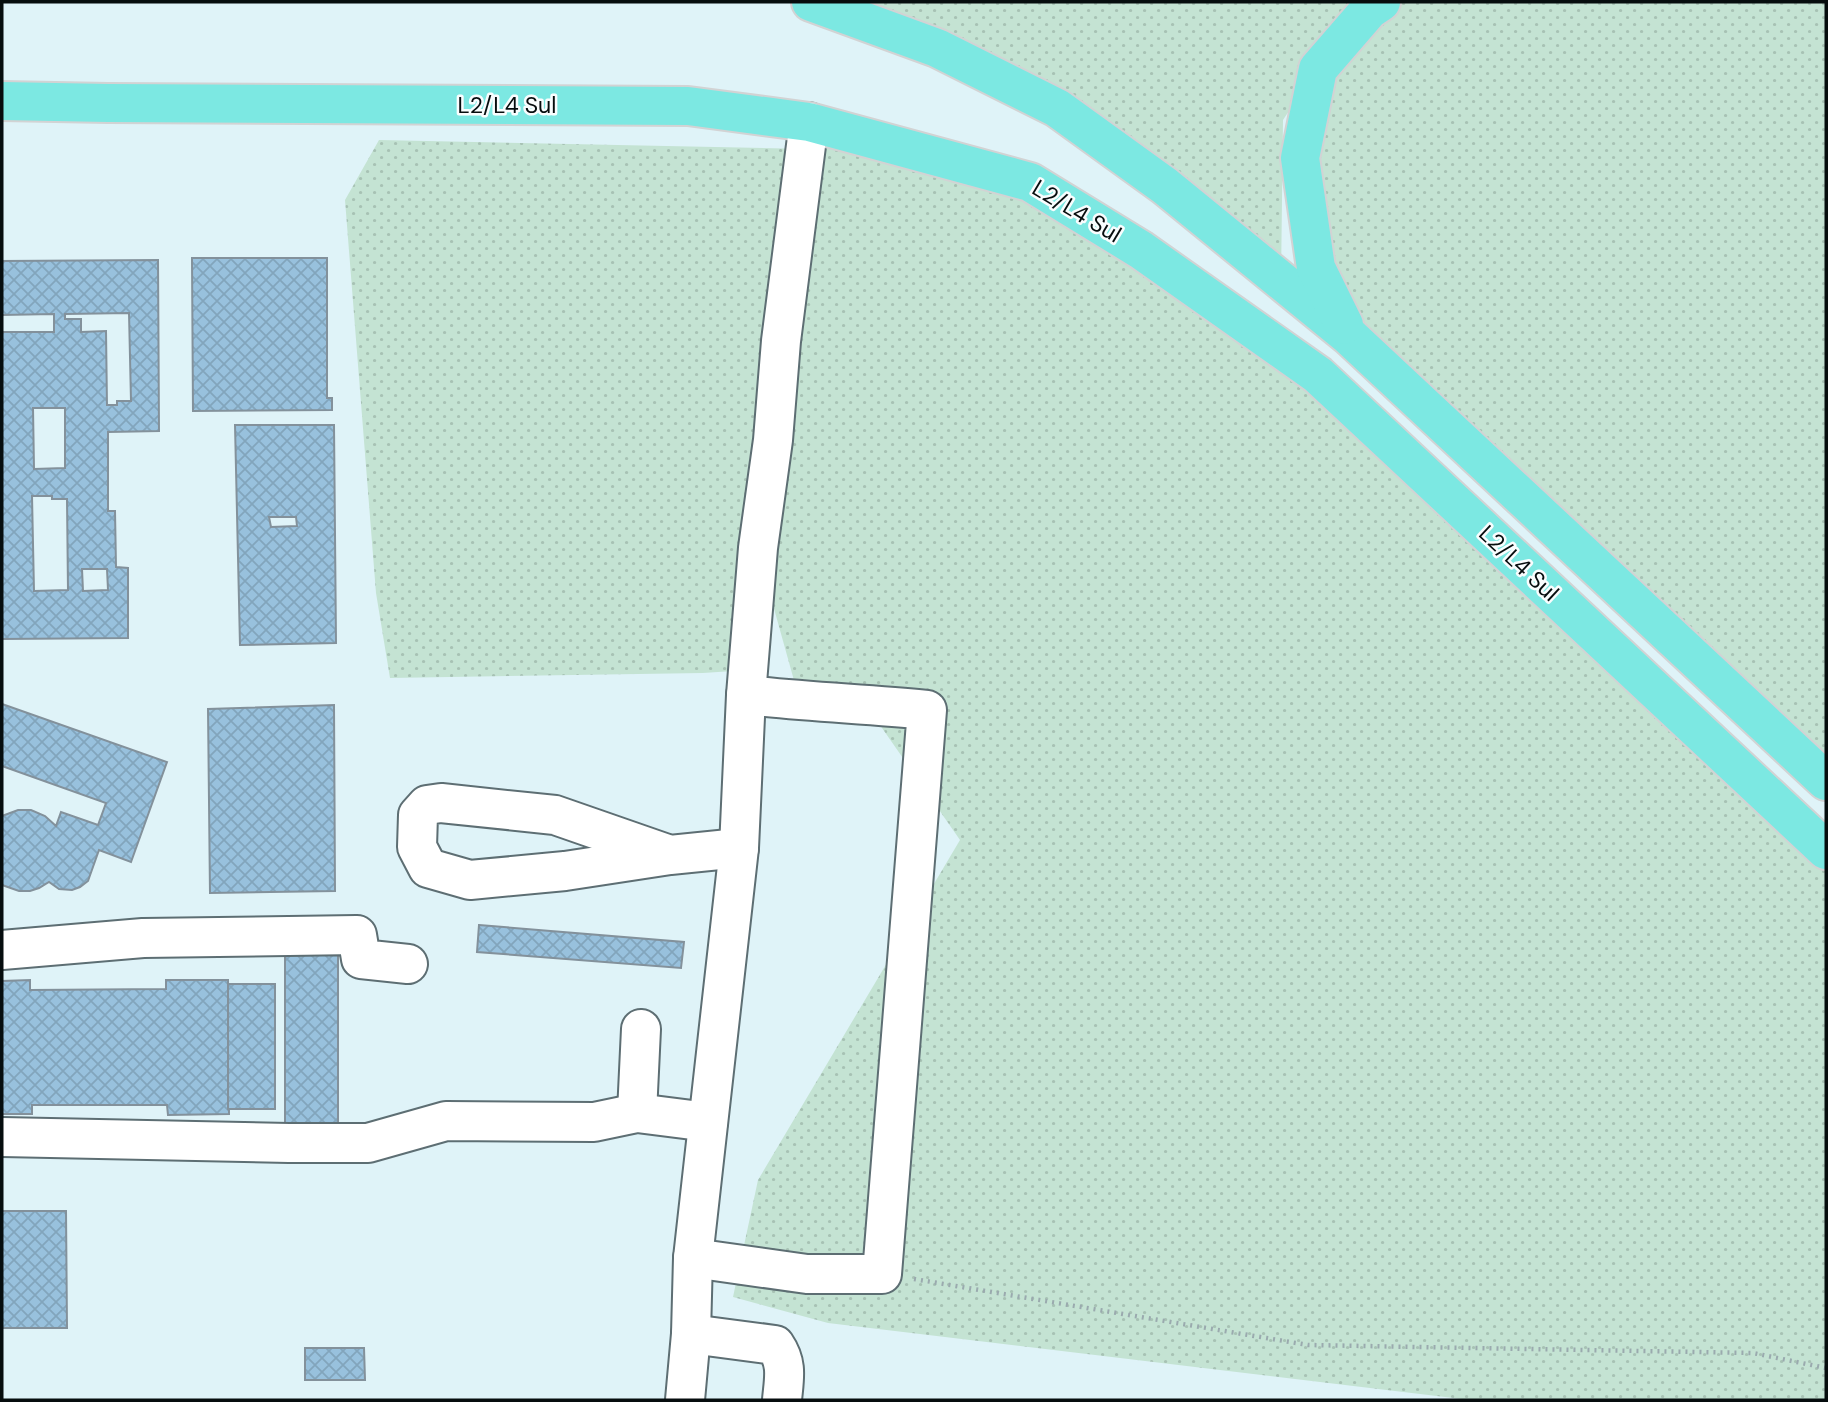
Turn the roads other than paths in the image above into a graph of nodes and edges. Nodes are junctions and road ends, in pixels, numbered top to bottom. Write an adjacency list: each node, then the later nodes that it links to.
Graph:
1 (811, 2): 7 (main road)
2 (1381, 2): 7 (main road)
3 (2, 101): 4 (main road)
4 (108, 103): 5 (main road, L2/L4 Sul); 6 (main road)
5 (809, 122): 8 (street); 11 (main road, L2/L4 Sul)
6 (2, 125)
7 (1349, 336): 9 (main road)
8 (746, 695): 10 (street); 19 (street)
9 (1826, 781)
10 (739, 848): 12 (street); 17 (street)
11 (1826, 850)
12 (670, 855): 12 (street)
13 (2, 950): 14 (street)
14 (408, 964)
15 (641, 1029): 16 (street)
16 (637, 1113): 17 (street); 18 (street)
17 (708, 1122): 19 (street)
18 (2, 1137)
19 (692, 1258): 20 (street)
20 (691, 1334): 21 (street); 22 (street)
21 (685, 1400)
22 (782, 1400)

